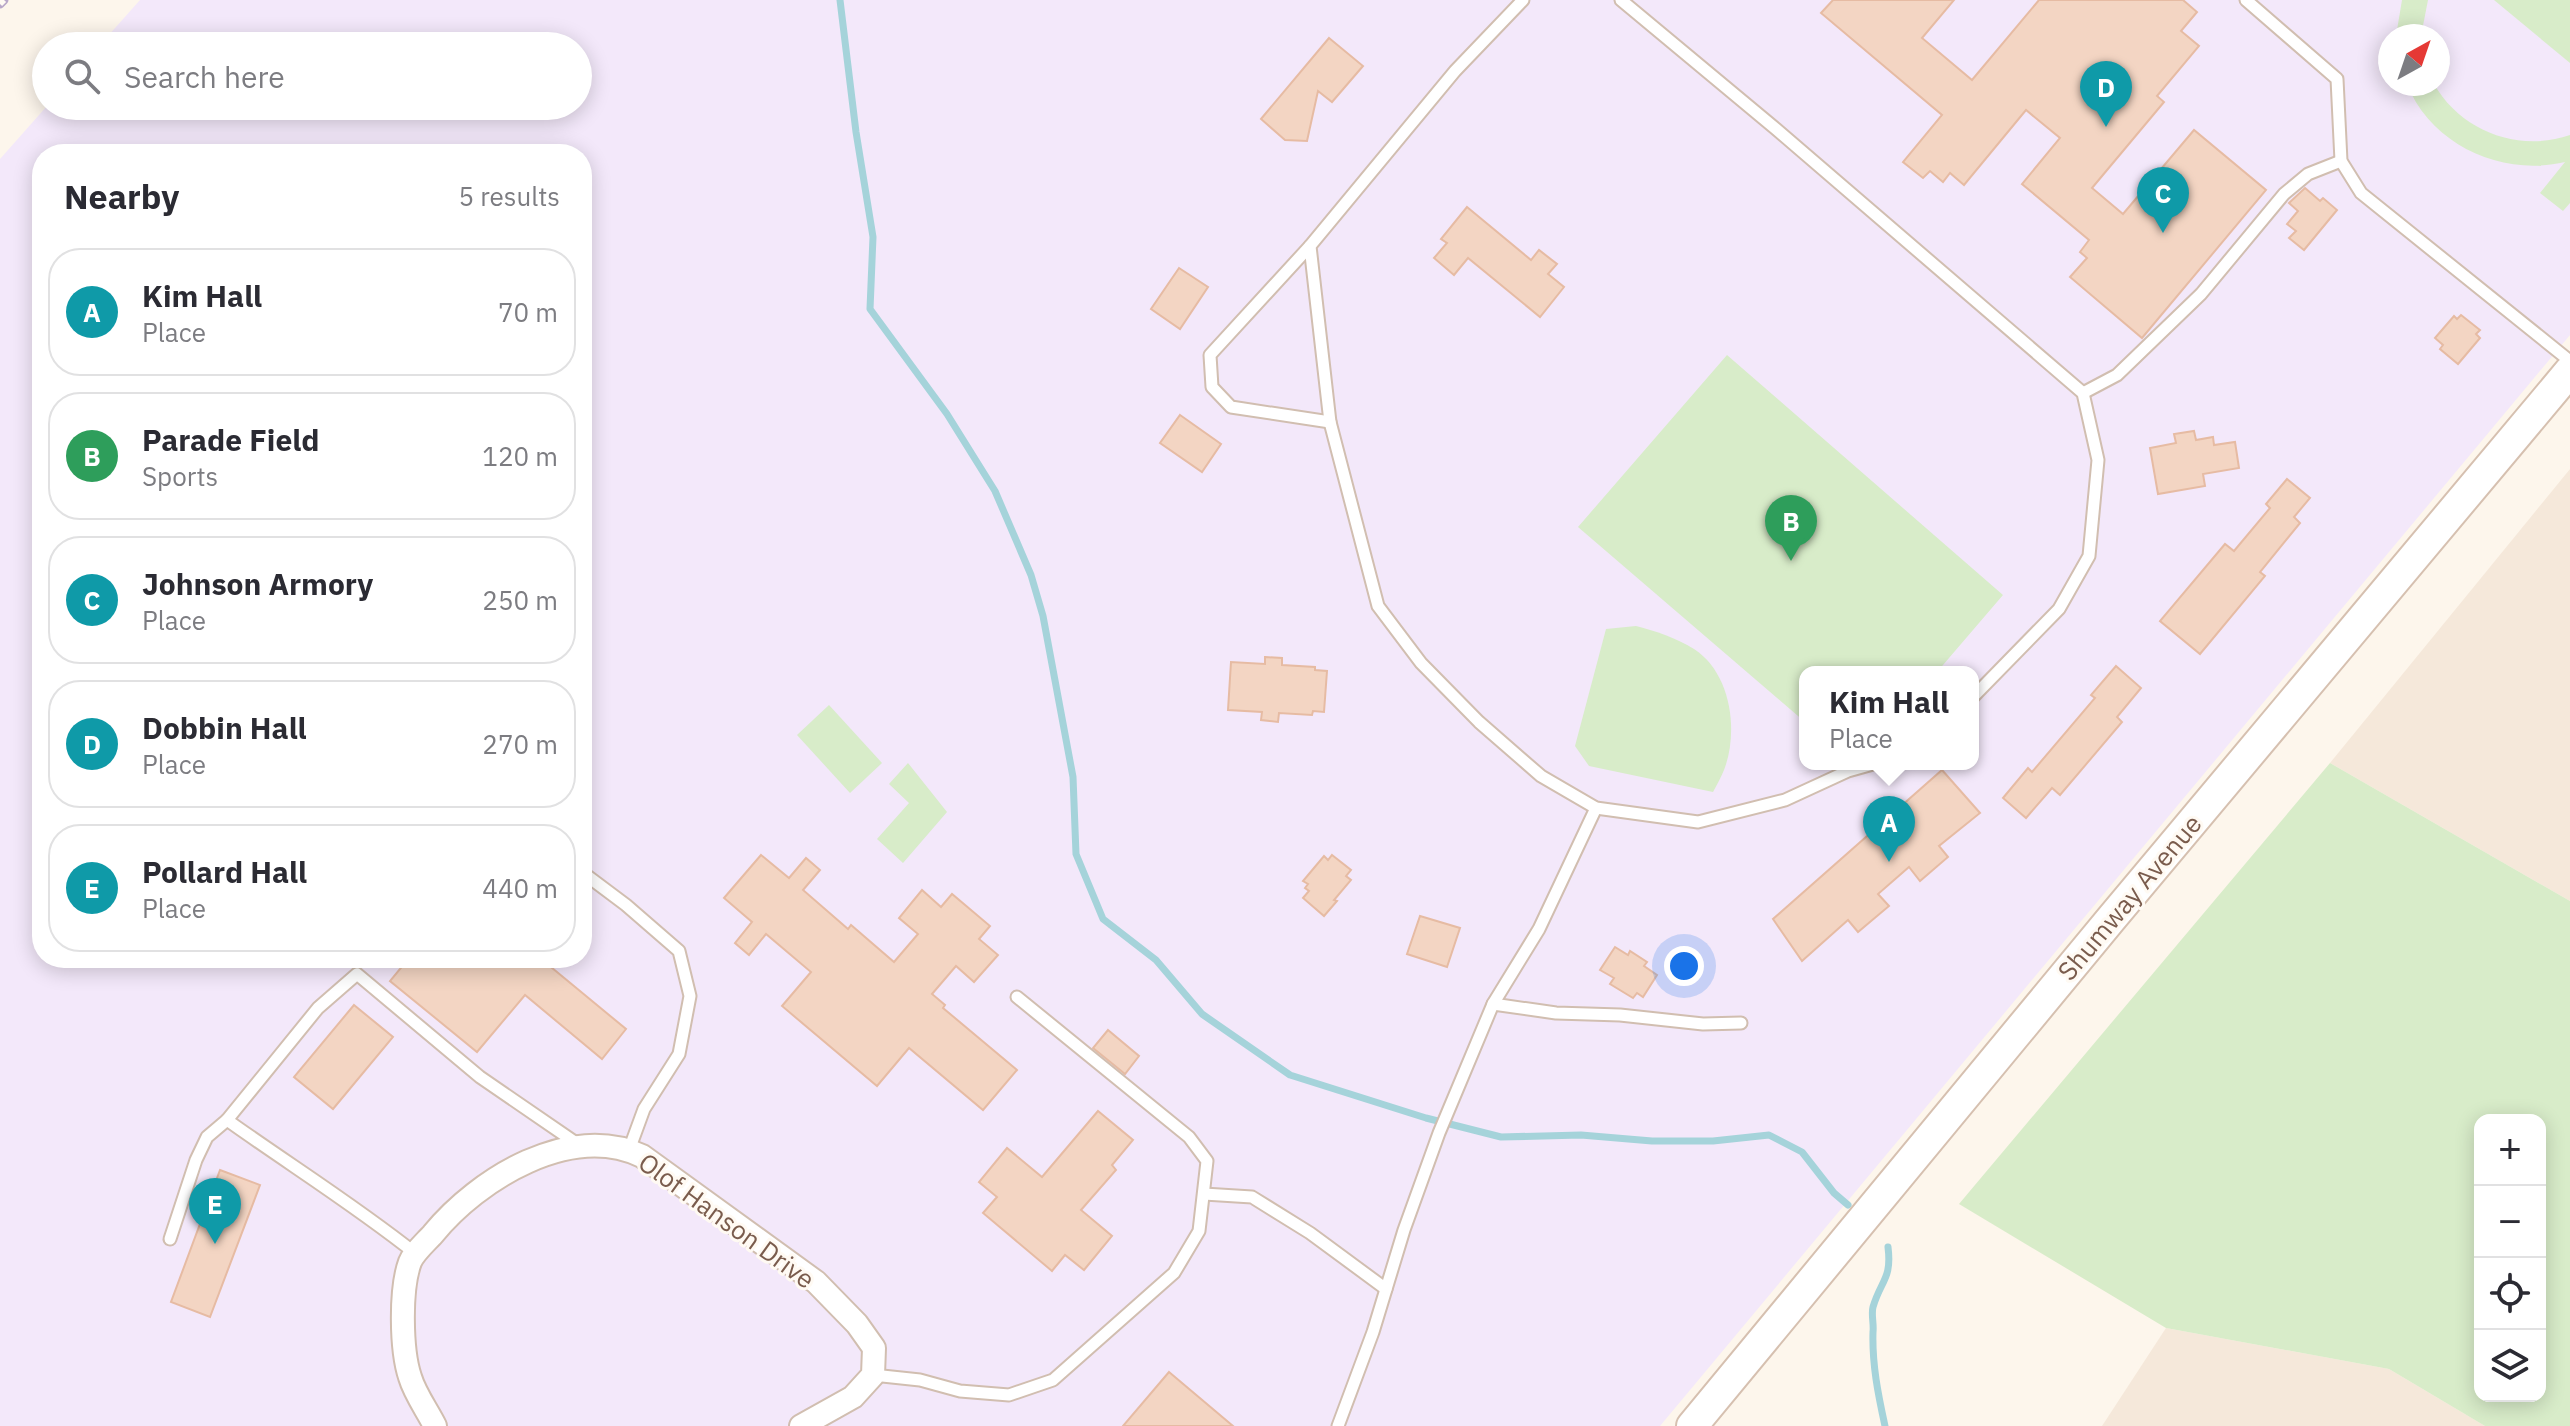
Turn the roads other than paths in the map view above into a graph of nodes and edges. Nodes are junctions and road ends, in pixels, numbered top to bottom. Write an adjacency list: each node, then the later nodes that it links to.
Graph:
1 (1523, 0): 5 (lane)
2 (1621, 0): 8 (lane)
3 (2246, 0): 4 (lane)
4 (2341, 161): 6 (lane); 8 (lane)
5 (1310, 246): 9 (lane); 9 (lane)
6 (2570, 361)
7 (2570, 371): 28 (street, Shumway Avenue)
8 (2083, 393): 10 (lane)
9 (1330, 422): 12 (lane)
10 (1979, 691)
11 (1852, 770): 12 (lane)
12 (1596, 808): 15 (lane)
13 (592, 880): 19 (lane)
14 (1017, 997): 20 (lane)
15 (1493, 1004): 16 (lane); 23 (lane)
16 (1741, 1023)
17 (227, 1120): 18 (lane); 21 (lane); 22 (lane)
18 (579, 1145): 19 (street, Olof Hanson Drive); 22 (street, Olof Hanson Drive)
19 (629, 1150): 24 (street, Olof Hanson Drive)
20 (1204, 1194): 23 (lane); 24 (lane)
21 (170, 1239)
22 (416, 1254): 25 (street, Olof Hanson Drive)
23 (1386, 1289): 27 (lane)
24 (873, 1375): 26 (street)
25 (435, 1426)
26 (801, 1426)
27 (1338, 1426)
28 (1692, 1426)

